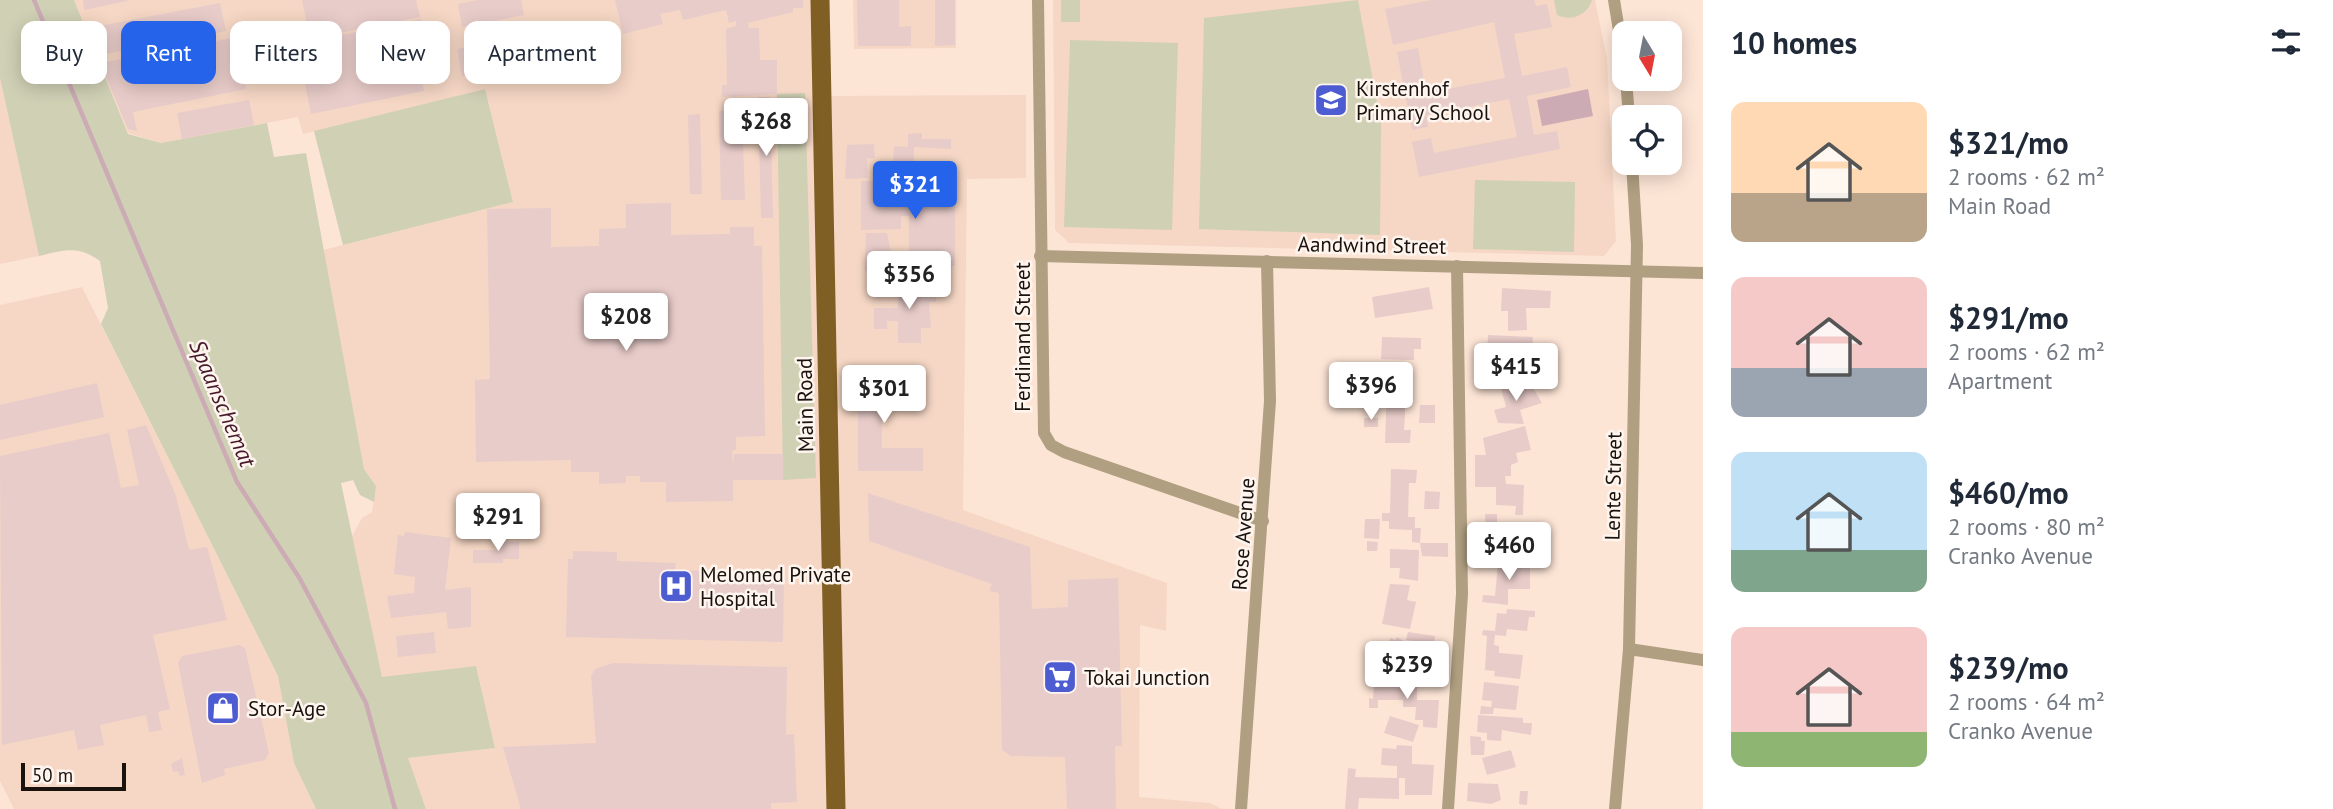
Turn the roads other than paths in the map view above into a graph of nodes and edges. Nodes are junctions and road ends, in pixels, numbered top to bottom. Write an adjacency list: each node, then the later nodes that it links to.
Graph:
1 (820, 0): 12 (main road, Main Road)
2 (1038, 0): 6 (street, Ferdinand Street)
3 (1614, 0): 4 (street)
4 (1617, 21)
5 (1633, 175): 9 (street, Lente Street)
6 (1040, 256): 7 (street, Aandwind Street); 11 (street, Ferdinand Street)
7 (1268, 261): 8 (street, Aandwind Street); 11 (street, Rose Avenue)
8 (1457, 266): 9 (street, Aandwind Street); 18 (street)
9 (1637, 271): 10 (street, Aandwind Street); 13 (street, Lente Street)
10 (1703, 272)
11 (1264, 521): 17 (street, Rose Avenue)
12 (832, 612): 15 (main road, Main Road); 16 (main road)
13 (1629, 649): 14 (street); 19 (street, Lente Street)
14 (1703, 660)
15 (836, 809)
16 (846, 809)
17 (1241, 809)
18 (1448, 809)
19 (1615, 809)

